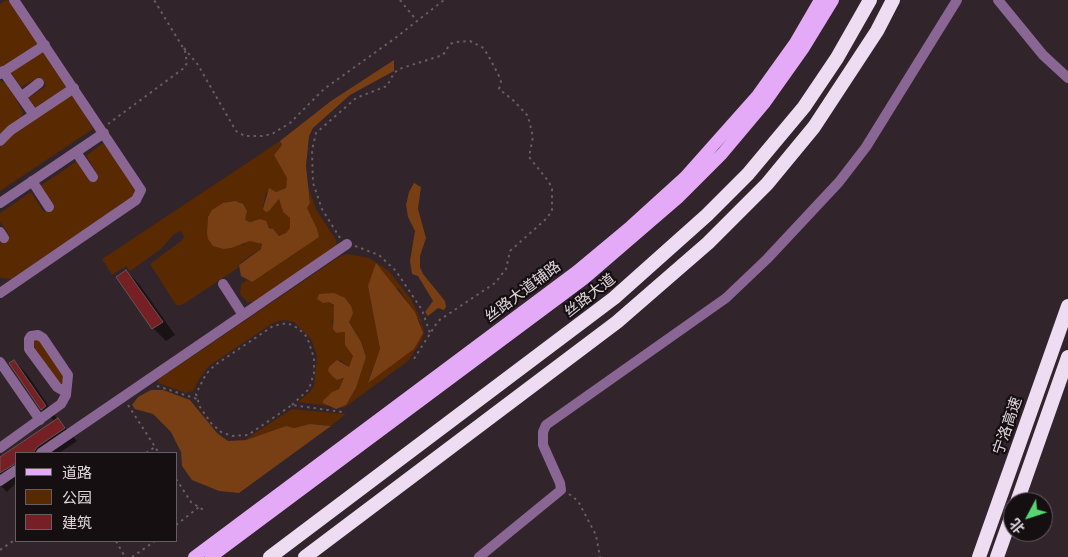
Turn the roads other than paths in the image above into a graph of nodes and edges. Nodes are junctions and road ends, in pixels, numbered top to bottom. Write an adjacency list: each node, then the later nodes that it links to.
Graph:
1 (14, 0): 8 (street)
2 (820, 0): 37 (main road, 丝路大道辅路)
3 (833, 0): 38 (main road, 丝路大道辅路)
4 (870, 0): 39 (highway, 丝路大道)
5 (892, 0): 40 (highway)
6 (957, 0): 41 (street)
7 (998, 0): 10 (street)
8 (45, 45): 9 (street); 12 (street)
9 (1, 73): 13 (street)
10 (1068, 78)
11 (39, 83): 13 (street)
12 (74, 88): 14 (street); 15 (street)
13 (21, 97): 14 (street)
14 (34, 115): 16 (street)
15 (103, 131): 17 (street); 24 (street)
16 (0, 141)
17 (76, 152): 18 (street); 19 (street)
18 (93, 177)
19 (32, 181): 20 (street); 21 (street)
20 (0, 203)
21 (49, 208)
22 (347, 244): 26 (street)
23 (223, 284): 26 (street)
24 (2, 289)
25 (1068, 306): 42 (highway, 宁洛高速)
26 (243, 315): 32 (street)
27 (1068, 357): 35 (highway)
28 (0, 362): 30 (street)
29 (66, 389): 29 (street); 30 (street)
30 (40, 420): 31 (street)
31 (0, 448)
32 (42, 452)
33 (15, 471): 34 (street)
34 (0, 482)
35 (1020, 492)
36 (1003, 540): 43 (highway)
37 (194, 557)
38 (211, 557)
39 (270, 557)
40 (305, 557)
41 (479, 557)
42 (979, 557)
43 (997, 557)

